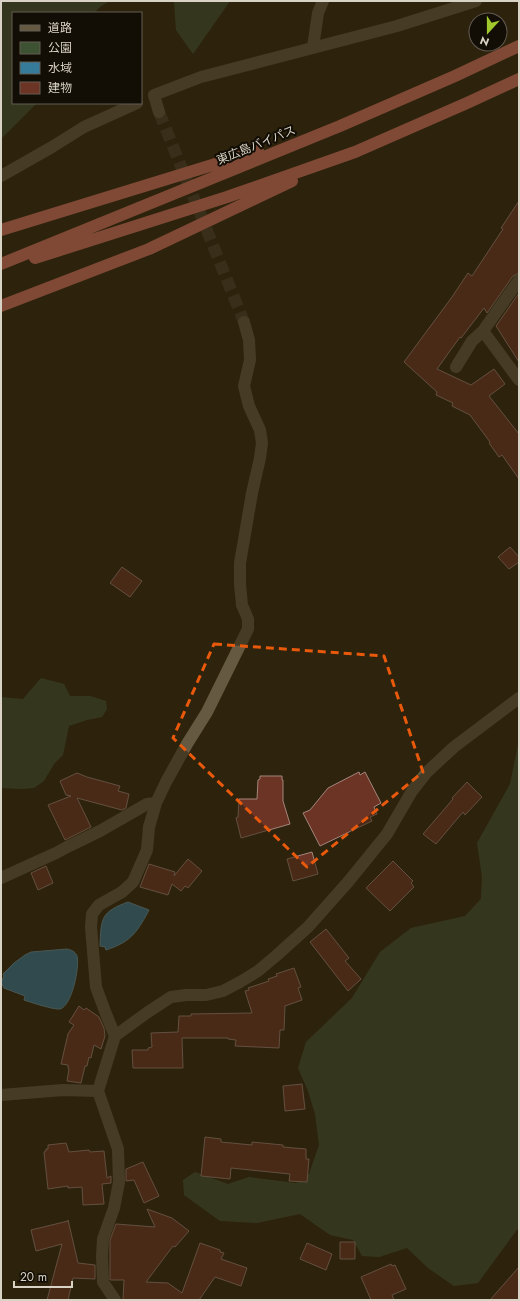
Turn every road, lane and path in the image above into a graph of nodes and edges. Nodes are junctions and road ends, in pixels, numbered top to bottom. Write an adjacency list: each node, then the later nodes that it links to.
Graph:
1 (323, 1): 4 (street)
2 (476, 1): 4 (street)
3 (519, 46): 10 (highway, 東広島バイパス)
4 (313, 47): 6 (street)
5 (519, 79): 11 (highway)
6 (154, 95): 7 (street); 9 (street)
7 (142, 101)
8 (134, 104): 12 (street)
9 (159, 112)
10 (340, 126): 13 (highway); 14 (highway, 東広島バイパス)
11 (355, 152): 15 (highway); 17 (highway)
12 (1, 176)
13 (1, 230)
14 (1, 264)
15 (1, 268)
16 (519, 280): 19 (street)
17 (1, 306)
18 (244, 322): 23 (street)
19 (483, 331): 20 (street); 21 (street)
20 (456, 367)
21 (519, 380)
22 (519, 698): 25 (street)
23 (156, 803): 24 (street); 25 (street)
24 (1, 878)
25 (115, 1036): 26 (street)
26 (98, 1091): 27 (street); 28 (street)
27 (1, 1095)
28 (115, 1300)

